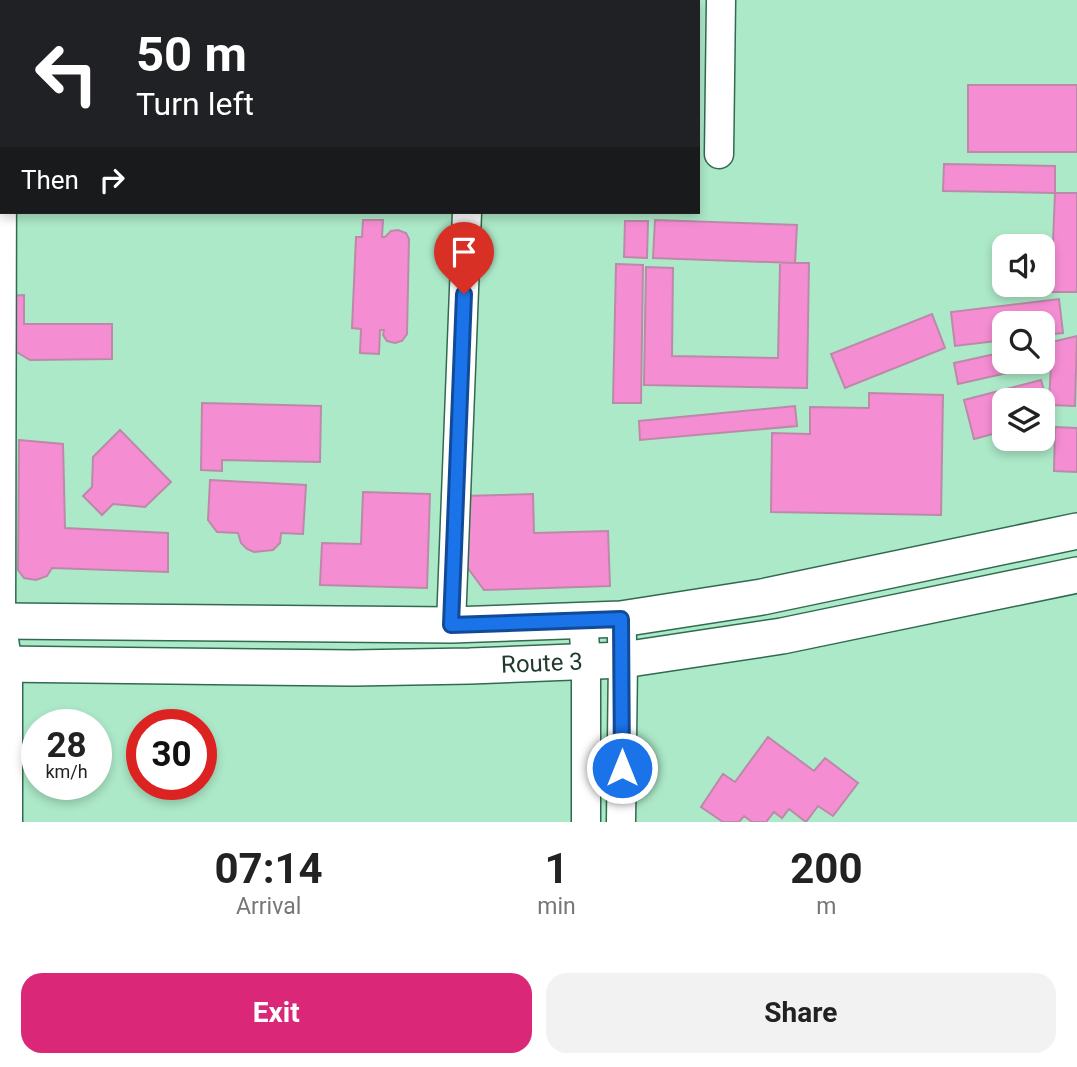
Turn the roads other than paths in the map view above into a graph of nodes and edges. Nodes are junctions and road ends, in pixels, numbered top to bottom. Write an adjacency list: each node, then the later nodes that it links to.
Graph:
1 (721, 0): 2 (street)
2 (719, 154)
3 (1, 214): 9 (street)
4 (467, 214): 10 (street)
5 (1077, 531): 7 (main road)
6 (1077, 575): 11 (main road, Route 3)
7 (621, 619): 8 (main road); 11 (street)
8 (583, 620): 10 (main road); 12 (street)
9 (0, 621): 10 (main road); 13 (street)
10 (451, 625)
11 (622, 660): 12 (main road, Route 3); 16 (street)
12 (586, 662): 13 (main road, Route 3); 15 (street)
13 (4, 664): 14 (street)
14 (8, 822)
15 (586, 822)
16 (621, 822)

